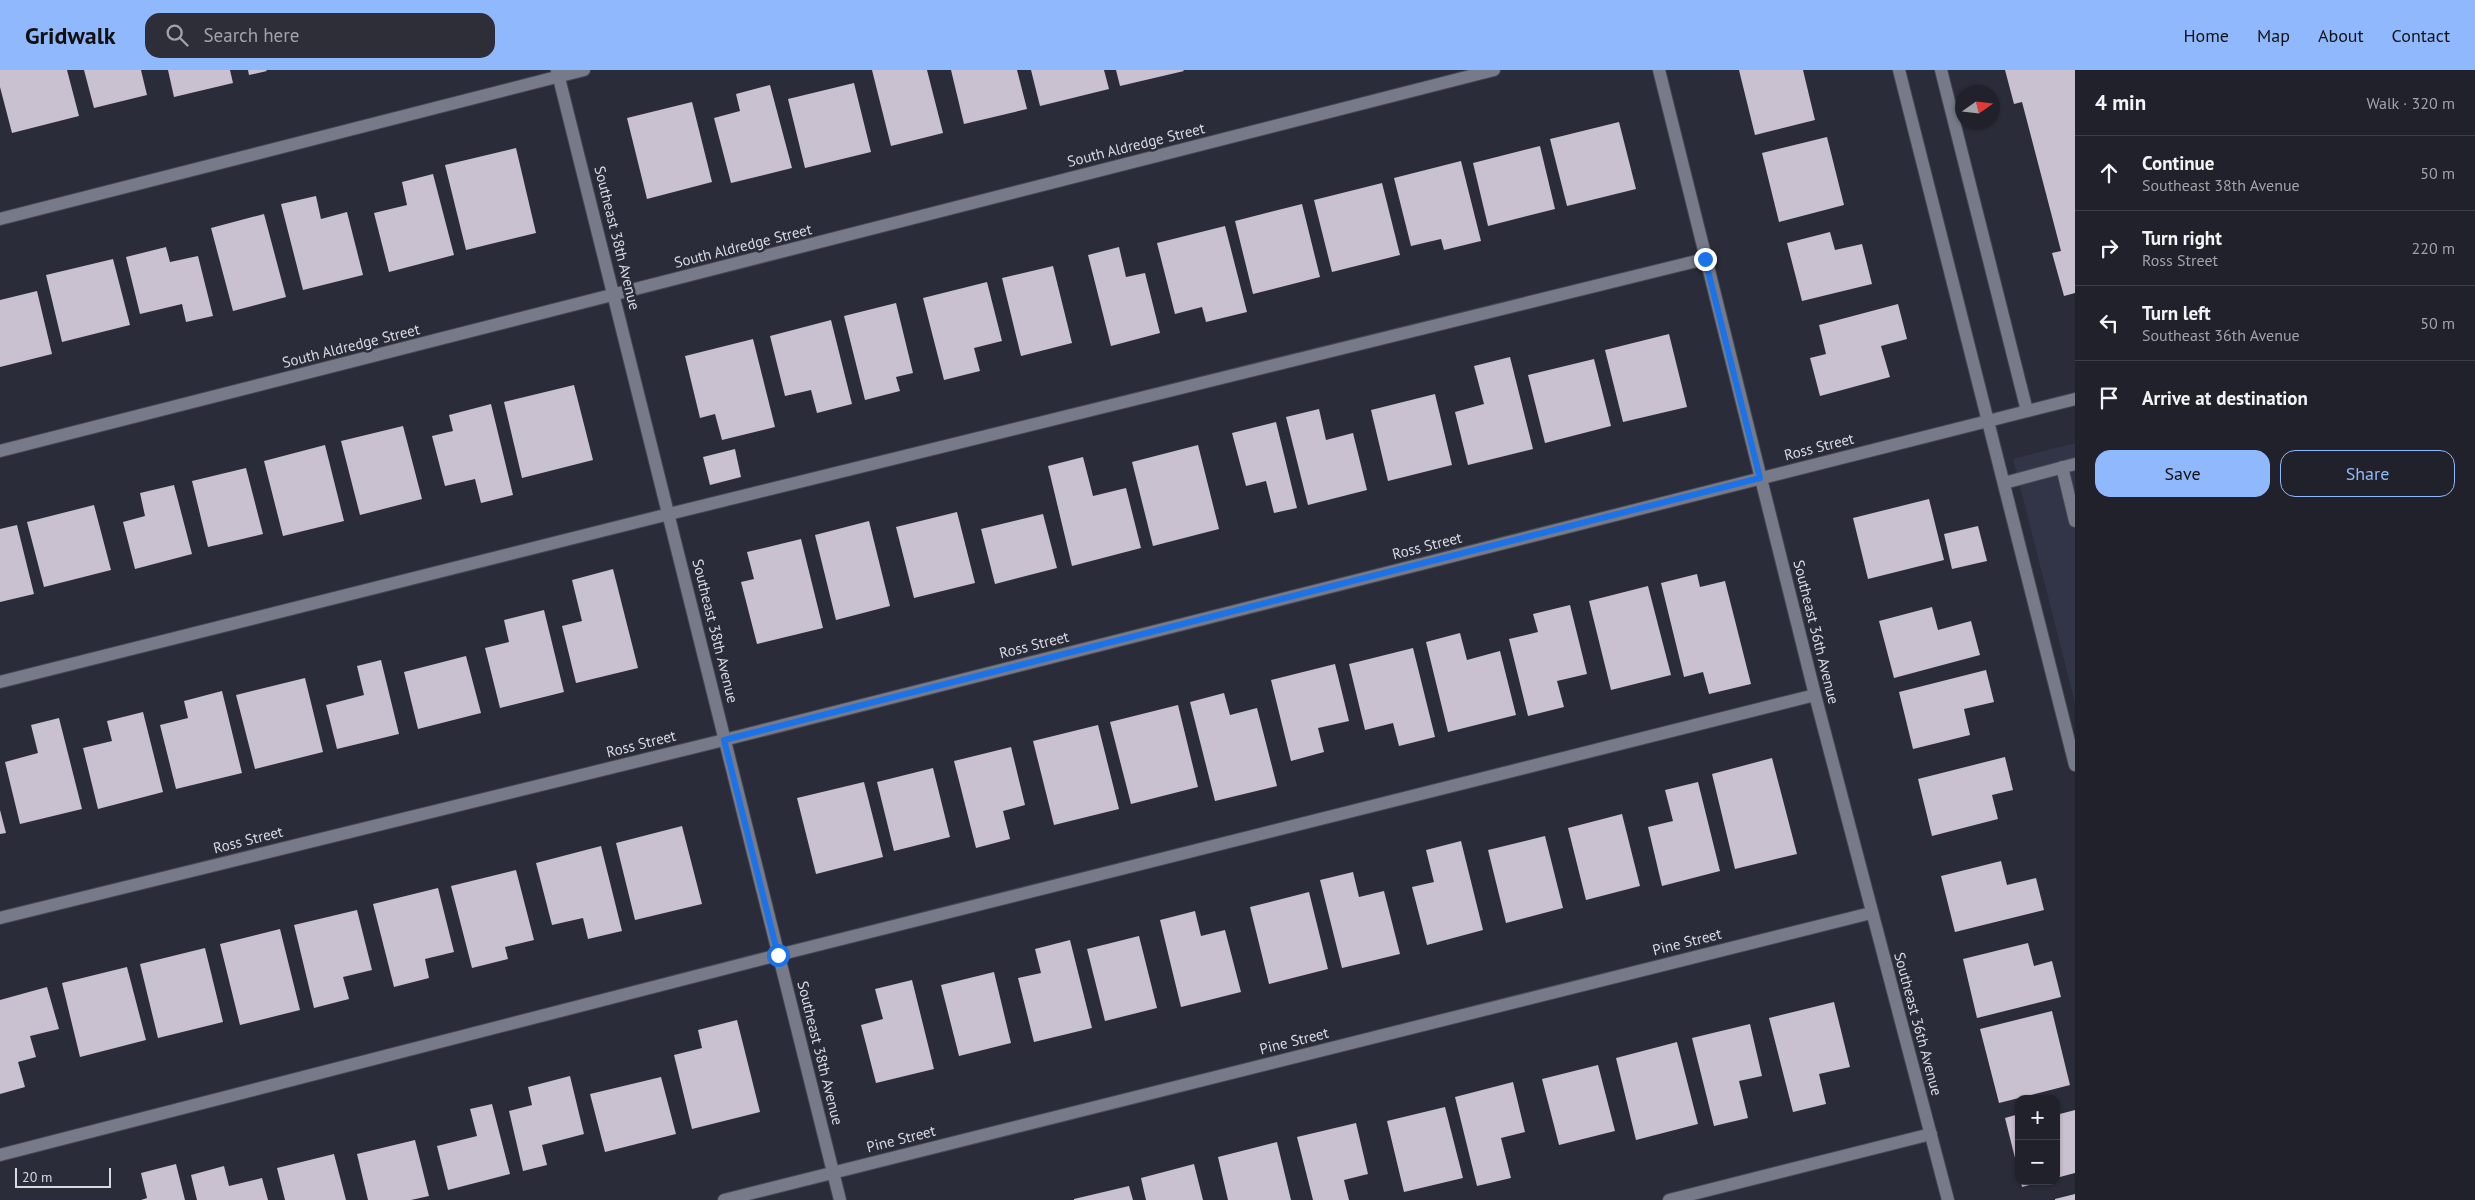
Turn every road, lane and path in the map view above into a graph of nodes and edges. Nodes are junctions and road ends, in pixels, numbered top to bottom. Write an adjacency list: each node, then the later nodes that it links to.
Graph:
1 (584, 70): 6 (street)
2 (1494, 70): 9 (street, South Aldredge Street)
3 (1659, 70): 8 (street, Southeast 36th Avenue)
4 (1899, 70): 12 (street)
5 (1941, 70): 11 (street)
6 (558, 73): 7 (street); 9 (street, Southeast 38th Avenue)
7 (0, 219)
8 (1705, 259): 16 (street, Southeast 36th Avenue); 18 (street)
9 (614, 296): 13 (street, South Aldredge Street); 18 (street, Southeast 38th Avenue)
10 (2075, 399): 11 (street, Ross Street)
11 (2027, 411): 12 (street, Ross Street)
12 (1988, 421): 16 (street, Ross Street); 17 (street)
13 (0, 451)
14 (2075, 464): 15 (street)
15 (2062, 467): 17 (street); 19 (street)
16 (1760, 478): 21 (street, Southeast 36th Avenue); 22 (street, Ross Street)
17 (2004, 482): 23 (street)
18 (669, 514): 20 (street); 22 (street, Southeast 38th Avenue)
19 (2075, 521)
20 (0, 682)
21 (1815, 695): 24 (street, Southeast 36th Avenue); 26 (street)
22 (724, 740): 25 (street, Ross Street); 26 (street, Southeast 38th Avenue)
23 (2075, 765)
24 (1871, 913): 27 (street, Southeast 36th Avenue); 29 (street, Pine Street)
25 (0, 918)
26 (778, 955): 28 (street); 29 (street, Southeast 38th Avenue)
27 (1931, 1134): 32 (street); 33 (street, Southeast 36th Avenue)
28 (0, 1155)
29 (833, 1172): 30 (street, Pine Street); 31 (street, Southeast 38th Avenue)
30 (724, 1200)
31 (840, 1200)
32 (1669, 1200)
33 (1948, 1200)

